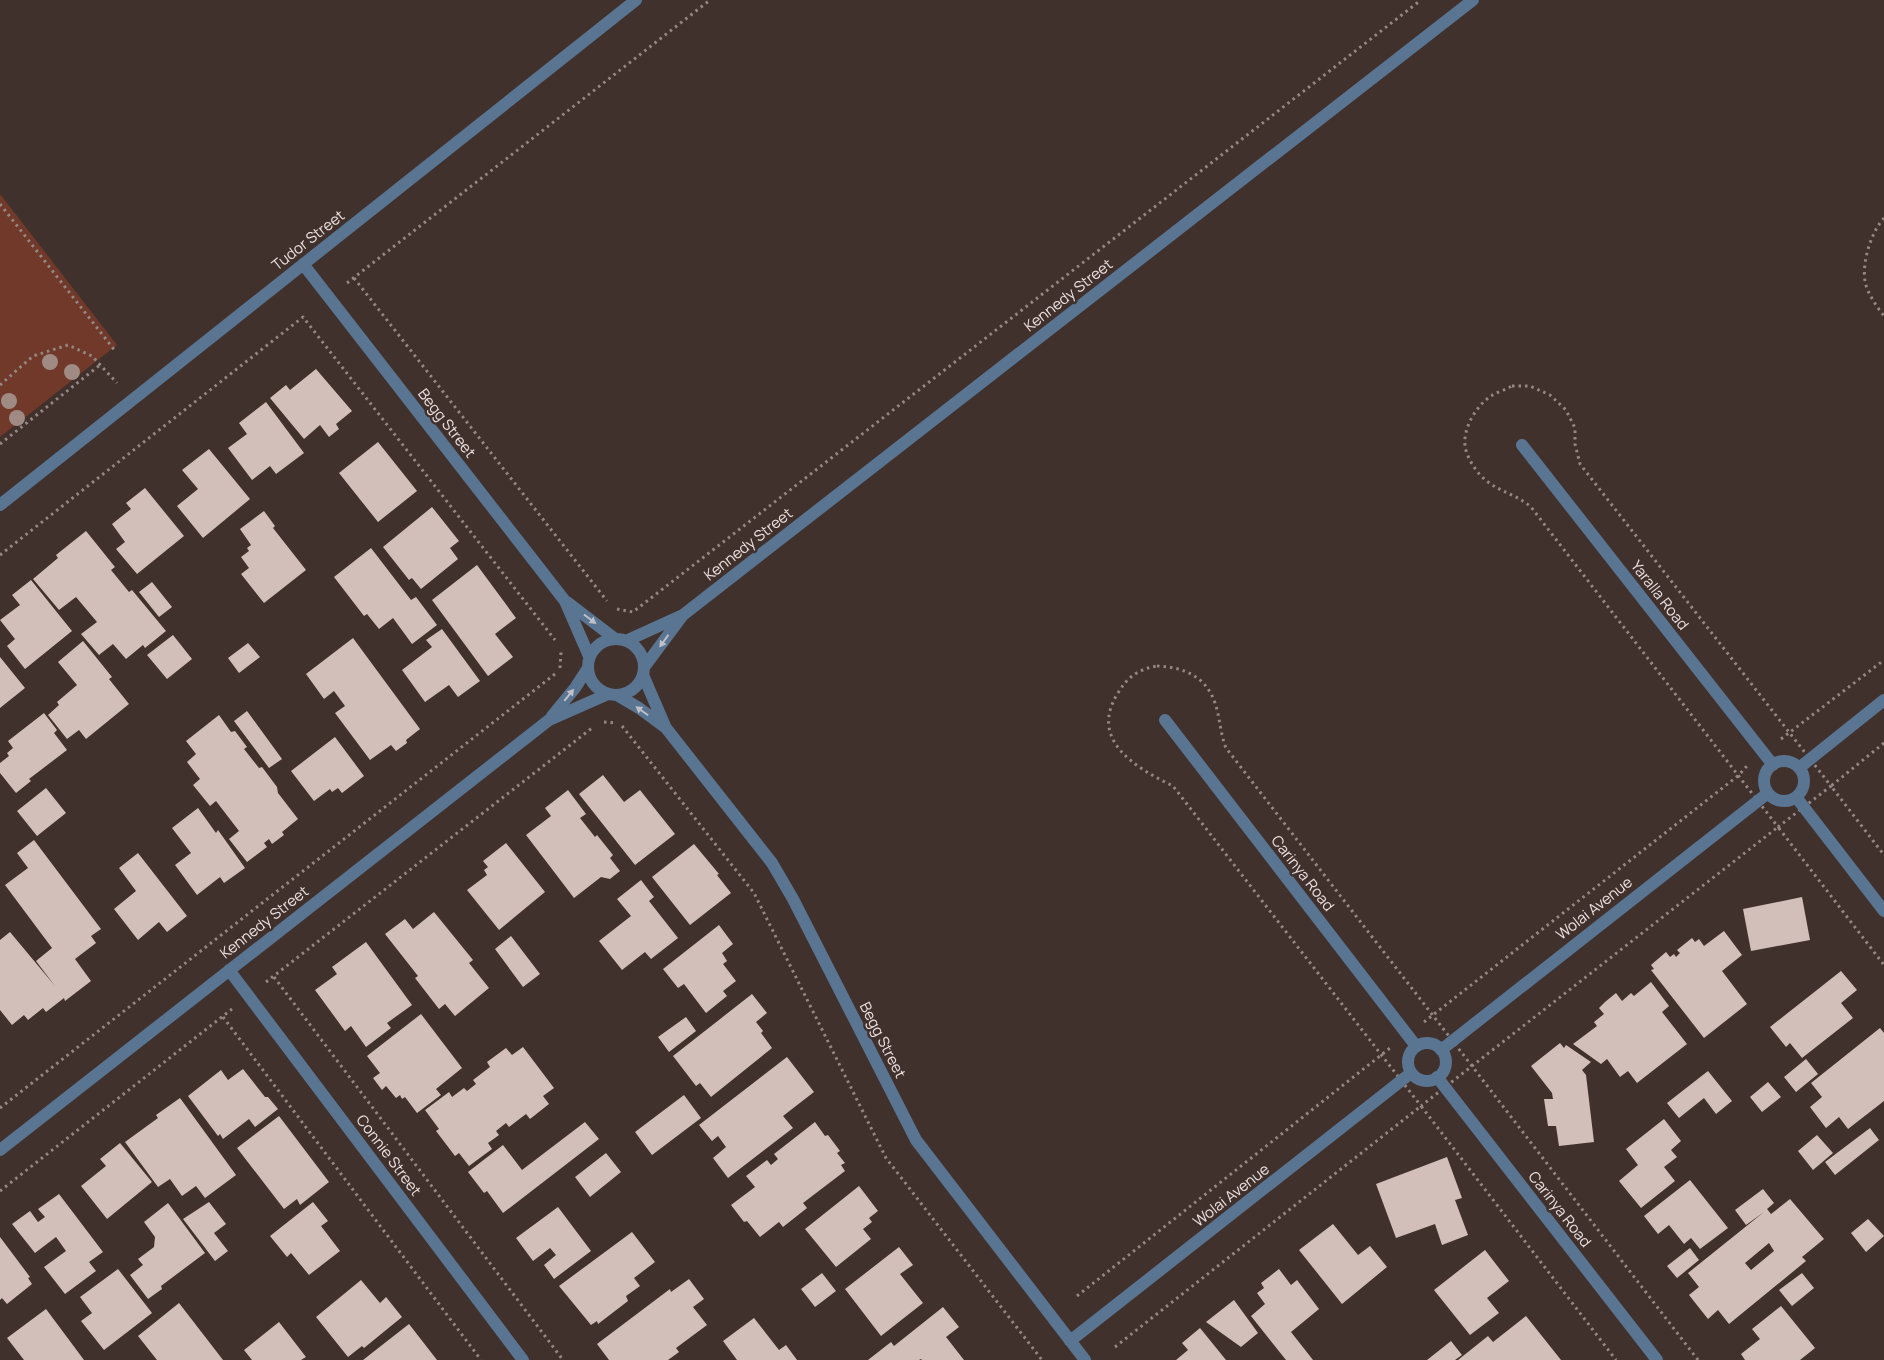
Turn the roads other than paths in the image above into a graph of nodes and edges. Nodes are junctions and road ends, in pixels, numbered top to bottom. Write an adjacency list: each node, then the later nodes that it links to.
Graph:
1 (636, 0): 3 (street, Tudor Street)
2 (1473, 0): 7 (street, Kennedy Street)
3 (303, 264): 5 (street, Tudor Street); 6 (street, Begg Street)
4 (1522, 445): 17 (street, Yaralla Road)
5 (0, 505)
6 (565, 601): 8 (street, Begg Street, one-way to 8); 10 (street, Begg Street)
7 (683, 615): 9 (street, Kennedy Street); 11 (street, Kennedy Street, one-way to 11)
8 (614, 638): 9 (street); 10 (street)
9 (628, 640): 11 (street)
10 (588, 662): 12 (street); 14 (street, Kennedy Street, one-way to 10)
11 (644, 671): 12 (street); 16 (street, Begg Street)
12 (612, 695): 14 (street, Kennedy Street); 16 (street, Begg Street, one-way to 12)
13 (1884, 700): 18 (street)
14 (548, 720): 22 (street, Kennedy Street)
15 (1164, 720): 23 (street, Carinya Road)
16 (666, 728): 28 (street, Begg Street)
17 (1773, 765): 18 (street); 19 (street)
18 (1799, 768): 20 (street)
19 (1768, 793): 20 (street); 24 (street, Wolai Avenue)
20 (1796, 797): 21 (street)
21 (1884, 911)
22 (229, 970): 27 (street, Kennedy Street); 29 (street, Connie Street)
23 (1416, 1046): 24 (street); 25 (street)
24 (1441, 1050): 26 (street)
25 (1412, 1073): 26 (street); 28 (street, Wolai Avenue)
26 (1437, 1077): 31 (street, Carinya Road)
27 (0, 1150)
28 (1070, 1341): 30 (street, Begg Street)
29 (523, 1360)
30 (1085, 1360)
31 (1657, 1360)

